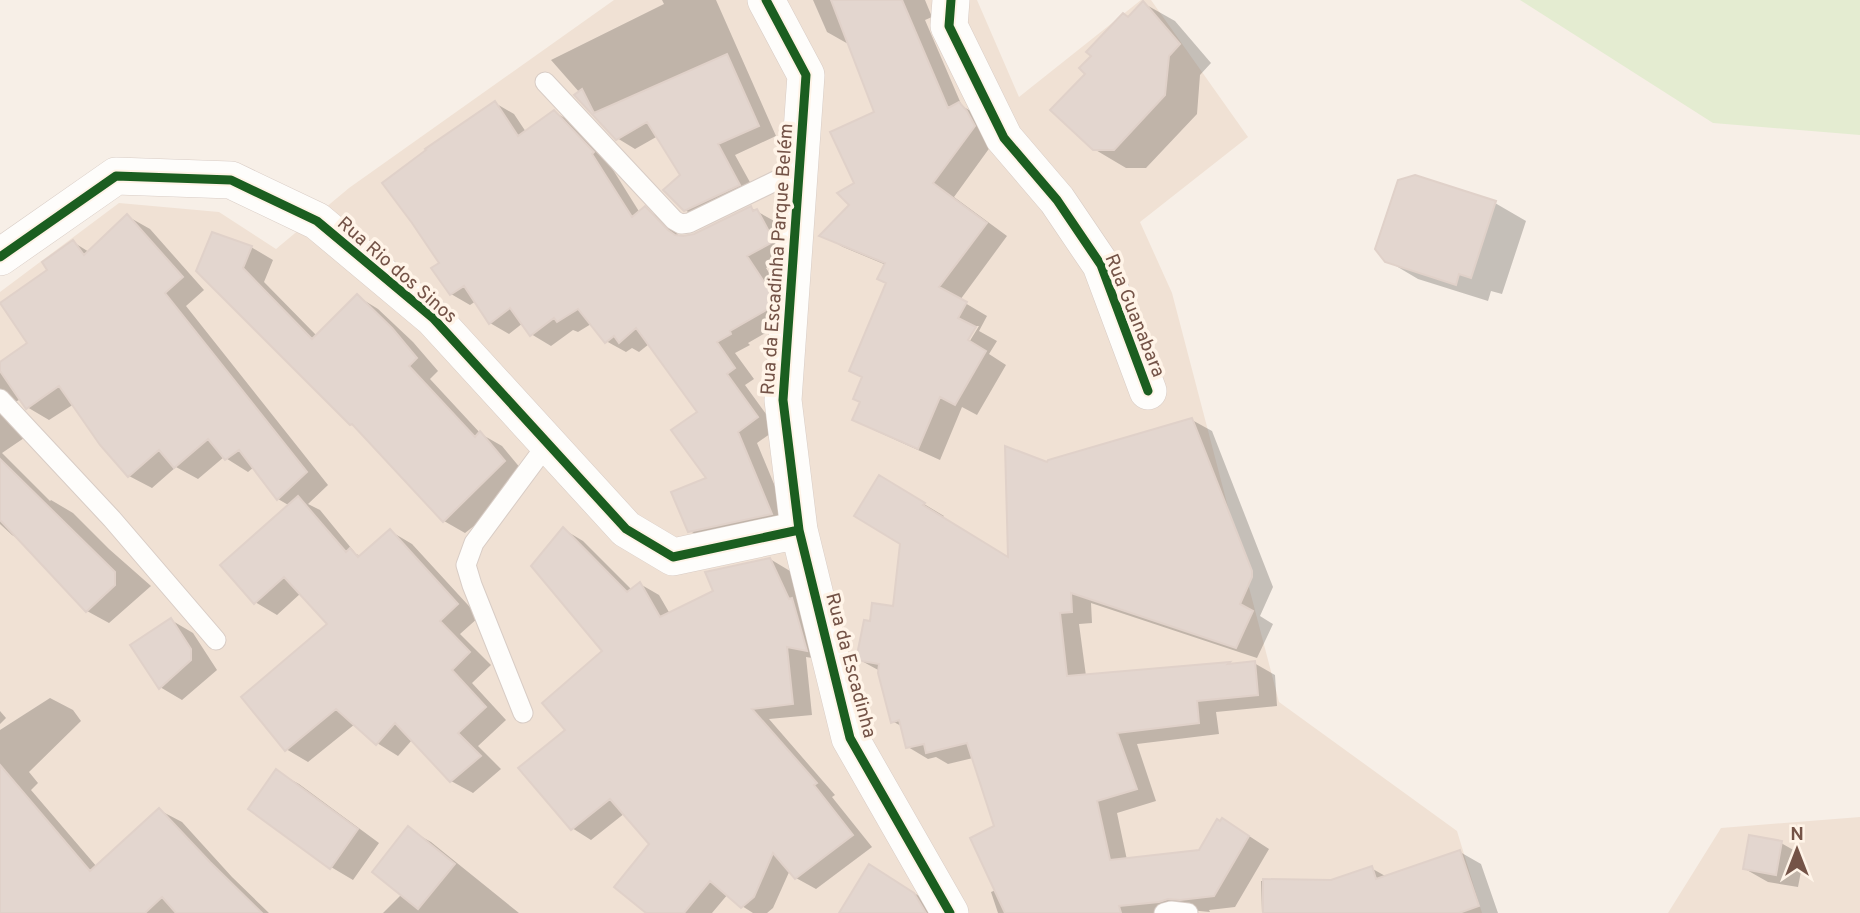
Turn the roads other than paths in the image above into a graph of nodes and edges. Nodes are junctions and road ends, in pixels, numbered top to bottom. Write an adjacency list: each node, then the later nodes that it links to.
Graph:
1 (766, 0): 4 (street, Rua da Escadinha Parque Belém)
2 (951, 0): 6 (street, Rua Guanabara)
3 (545, 82): 4 (lane)
4 (800, 169): 9 (street, Rua da Escadinha Parque Belém)
5 (0, 257): 8 (street, Rua Rio dos Sinos)
6 (1148, 391)
7 (0, 399): 10 (lane)
8 (548, 443): 9 (street, Rua Rio dos Sinos); 11 (lane)
9 (799, 530): 12 (street, Rua da Escadinha)
10 (215, 640)
11 (523, 713)
12 (950, 913)
13 (1164, 913): 14 (lane)
14 (1188, 913)

